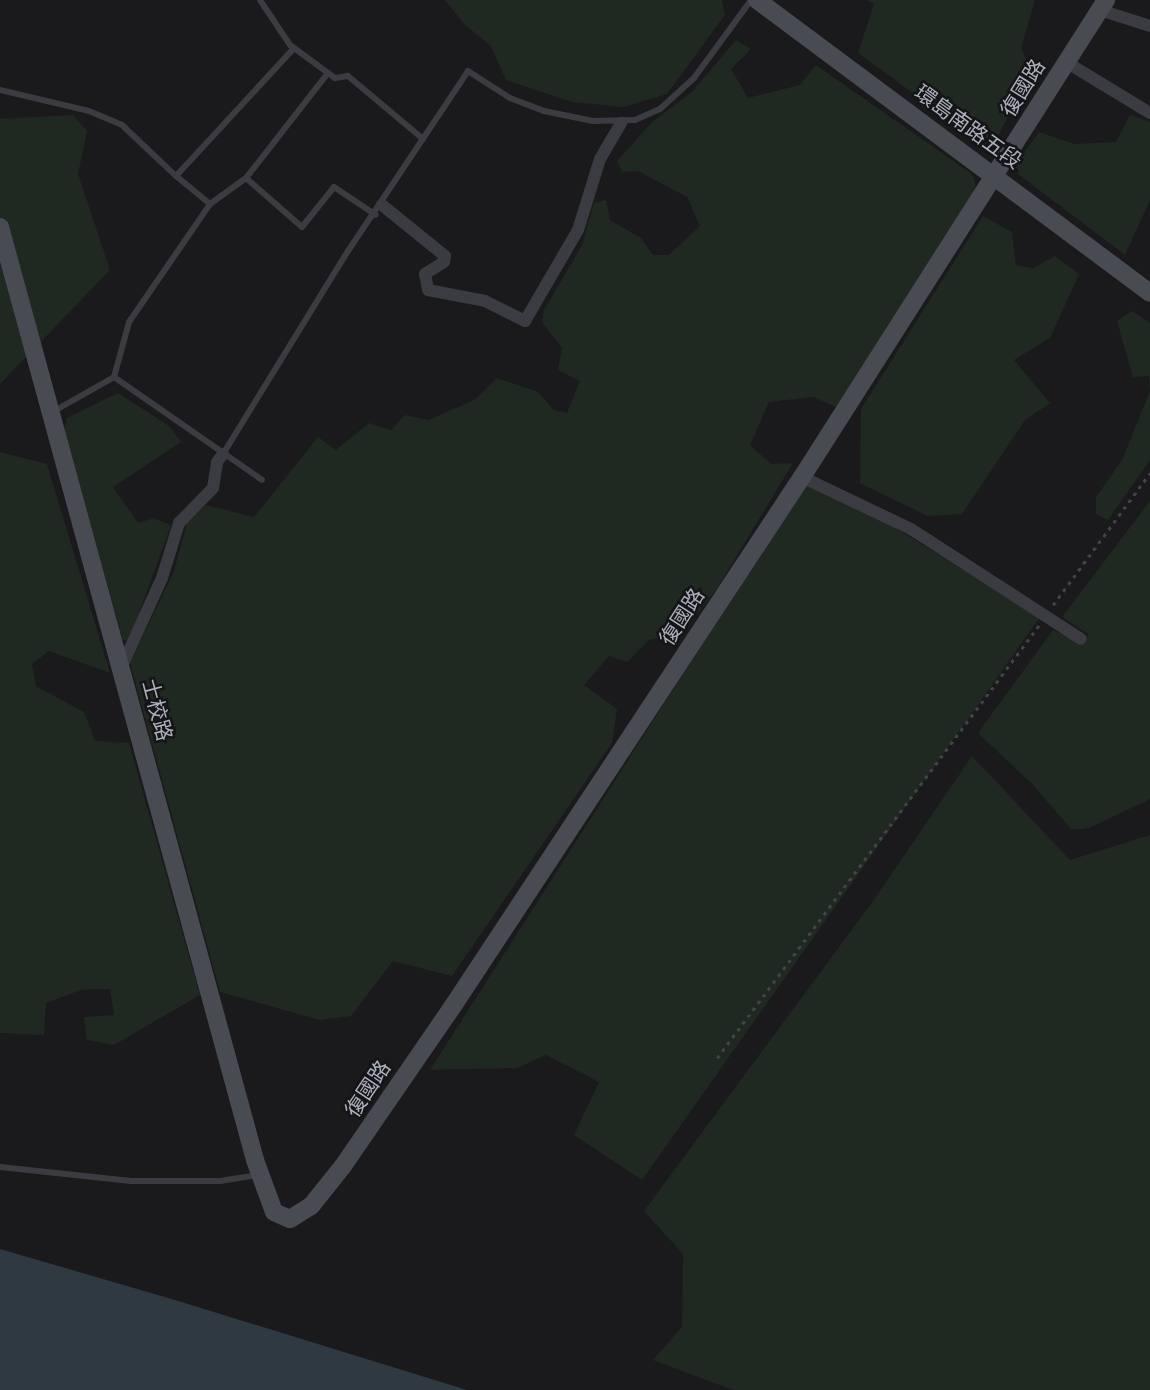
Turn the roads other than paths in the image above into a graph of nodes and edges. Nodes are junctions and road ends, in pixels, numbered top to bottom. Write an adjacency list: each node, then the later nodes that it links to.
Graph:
1 (260, 0): 6 (lane)
2 (751, 0): 11 (lane)
3 (757, 0): 13 (street, 環島南路五段)
4 (1103, 5): 5 (street); 7 (street, 復國路)
5 (1150, 26)
6 (294, 48): 8 (lane); 14 (lane)
7 (1066, 62): 10 (street); 13 (street, 復國路)
8 (328, 73): 12 (lane); 15 (lane)
9 (0, 90): 14 (lane)
10 (1150, 113)
11 (621, 123): 12 (lane); 17 (street)
12 (423, 139): 17 (lane)
13 (996, 174): 19 (street, 環島南路五段); 23 (street, 復國路)
14 (176, 176): 16 (lane)
15 (246, 178): 16 (lane); 17 (lane)
16 (210, 204): 20 (lane)
17 (379, 210): 22 (lane)
18 (0, 227): 21 (street, 士校路)
19 (1150, 293)
20 (114, 377): 21 (lane); 22 (lane)
21 (54, 411): 26 (street, 士校路)
22 (223, 454): 24 (lane); 26 (street)
23 (802, 477): 25 (street); 29 (street, 復國路)
24 (262, 480)
25 (1081, 639)
26 (122, 666): 28 (street, 士校路)
27 (0, 1167): 28 (lane)
28 (260, 1175): 29 (street, 士校路)
29 (270, 1205)

